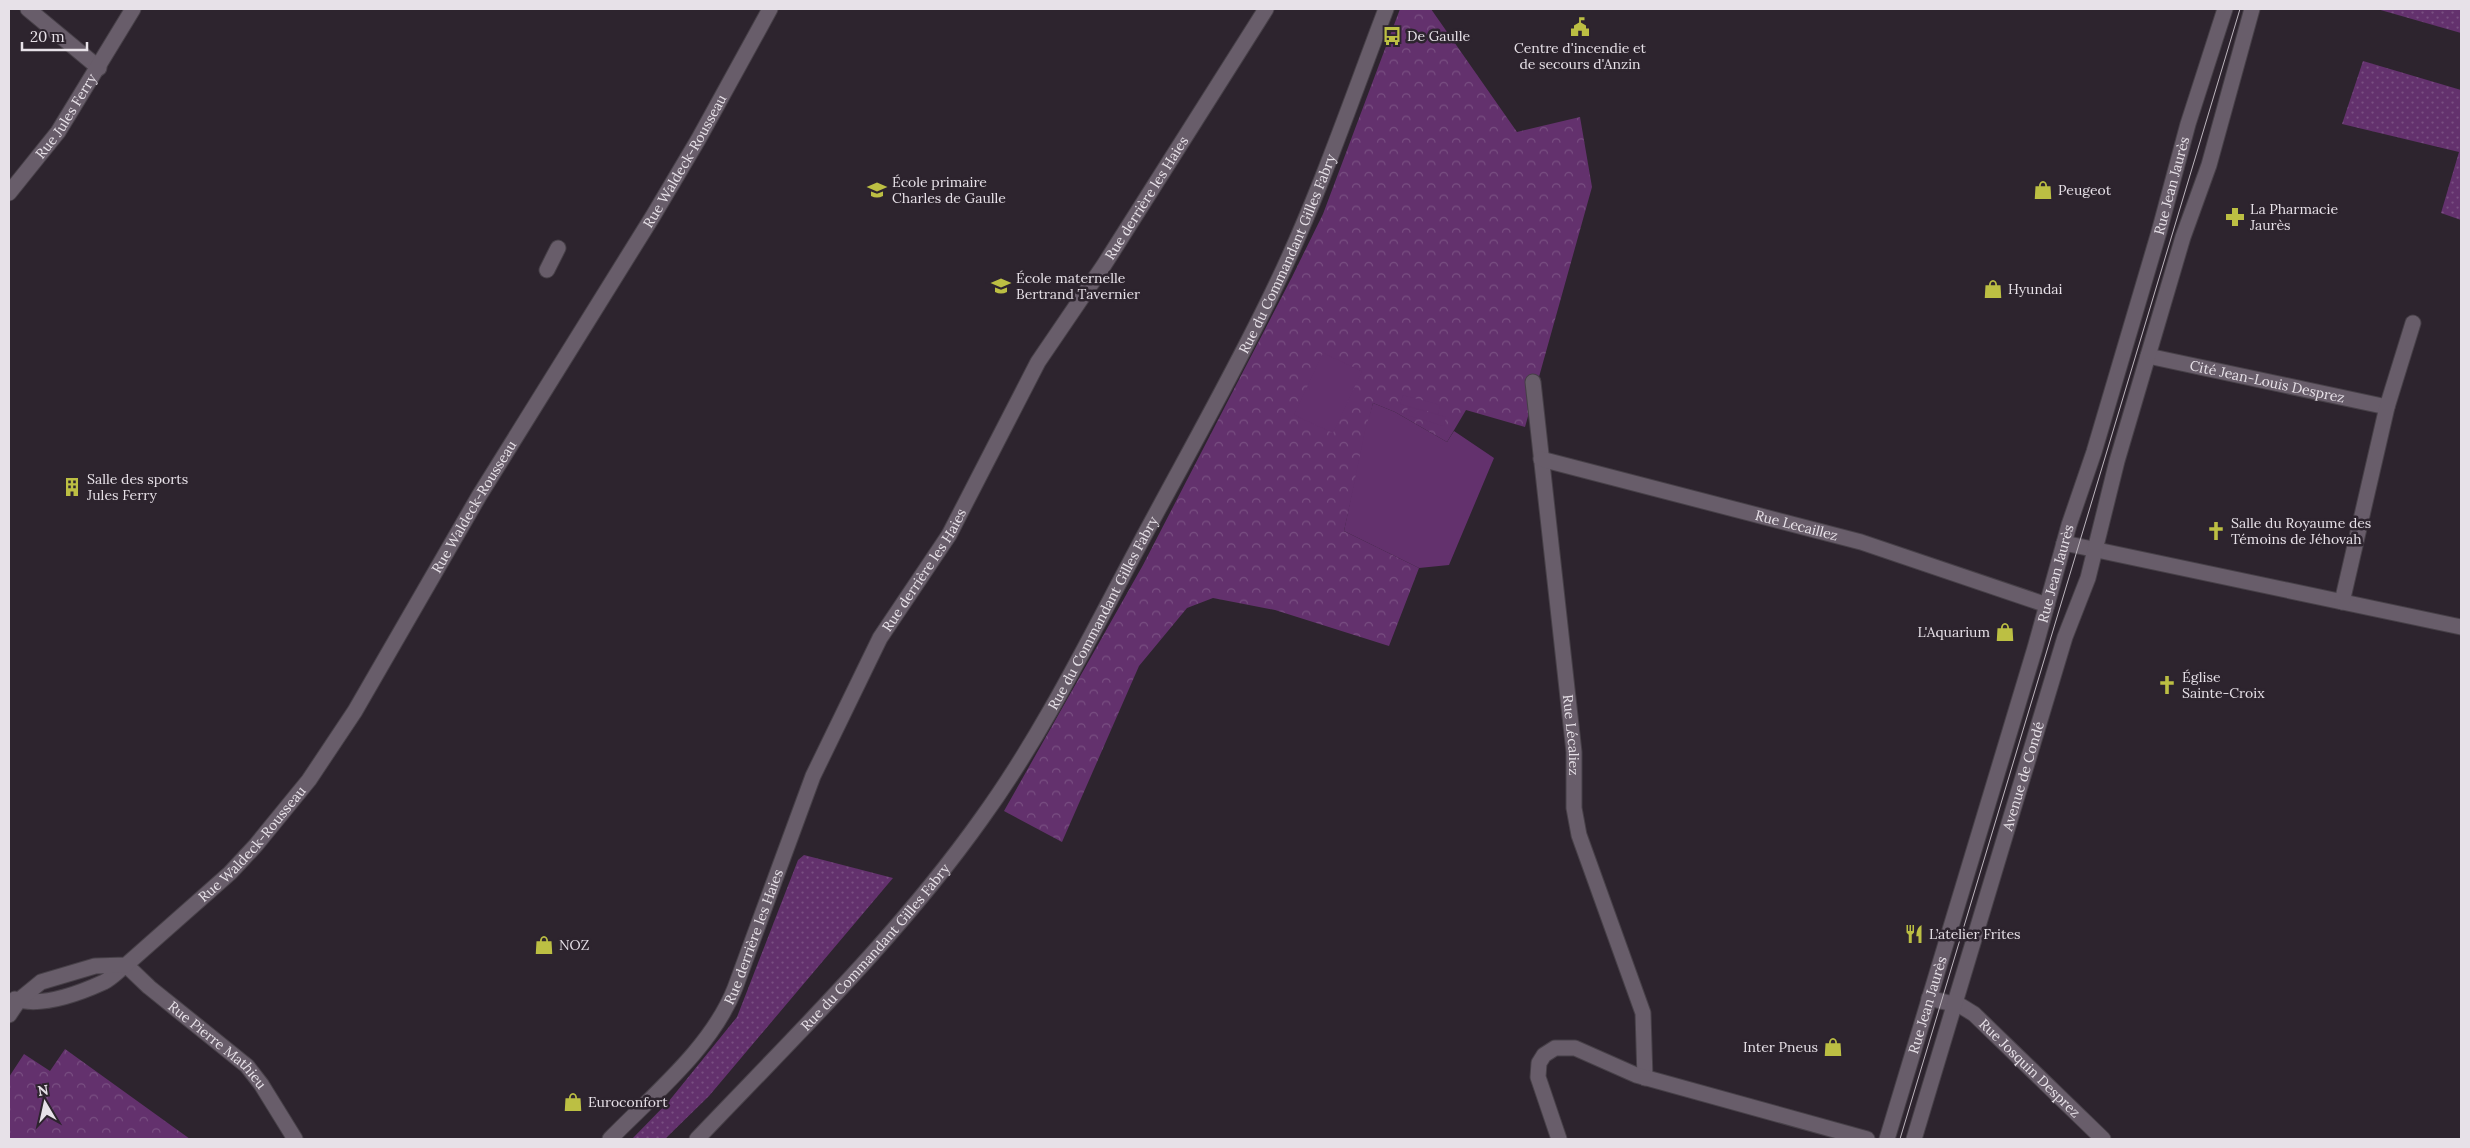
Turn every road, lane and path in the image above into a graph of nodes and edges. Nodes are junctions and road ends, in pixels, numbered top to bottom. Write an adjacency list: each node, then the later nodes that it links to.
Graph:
1 (28, 9): 8 (street)
2 (134, 9): 8 (street, Rue Jules Ferry)
3 (770, 9): 22 (street, Rue Waldeck-Rousseau)
4 (1266, 9): 29 (street, Rue derrière les Haies)
5 (1386, 9): 30 (street, Rue du Commandant Gilles Fabry)
6 (2226, 9): 17 (street, Rue Jean Jaurès)
7 (2252, 9): 13 (street, Rue Jean Jaurès)
8 (98, 68): 9 (street, Rue Jules Ferry)
9 (9, 193)
10 (558, 248): 11 (street)
11 (547, 270)
12 (2413, 323): 15 (street)
13 (2148, 356): 15 (street, Cité Jean-Louis Desprez); 18 (street, Rue Jean Jaurès)
14 (1533, 382): 16 (street, Rue Lécaliez)
15 (2387, 407): 19 (street)
16 (1541, 458): 20 (street, Rue Lecaillez); 27 (street, Rue Lécaliez)
17 (2064, 543): 18 (street); 20 (street, Rue Jean Jaurès)
18 (2095, 551): 19 (street); 25 (street, Avenue de Condé)
19 (2342, 602): 21 (street)
20 (2047, 605): 23 (street, Rue Jean Jaurès)
21 (2461, 626)
22 (126, 965): 24 (street); 28 (street, Rue Pierre Mathieu)
23 (1929, 998): 25 (street); 33 (street, Rue Jean Jaurès)
24 (14, 999): 26 (street)
25 (1954, 1004): 34 (street, Avenue de Condé); 35 (street, Rue Josquin Desprez)
26 (9, 1015)
27 (1645, 1078): 31 (street); 32 (street)
28 (295, 1139)
29 (610, 1139)
30 (697, 1139)
31 (1559, 1139)
32 (1867, 1139)
33 (1887, 1139)
34 (1914, 1139)
35 (2103, 1139)

